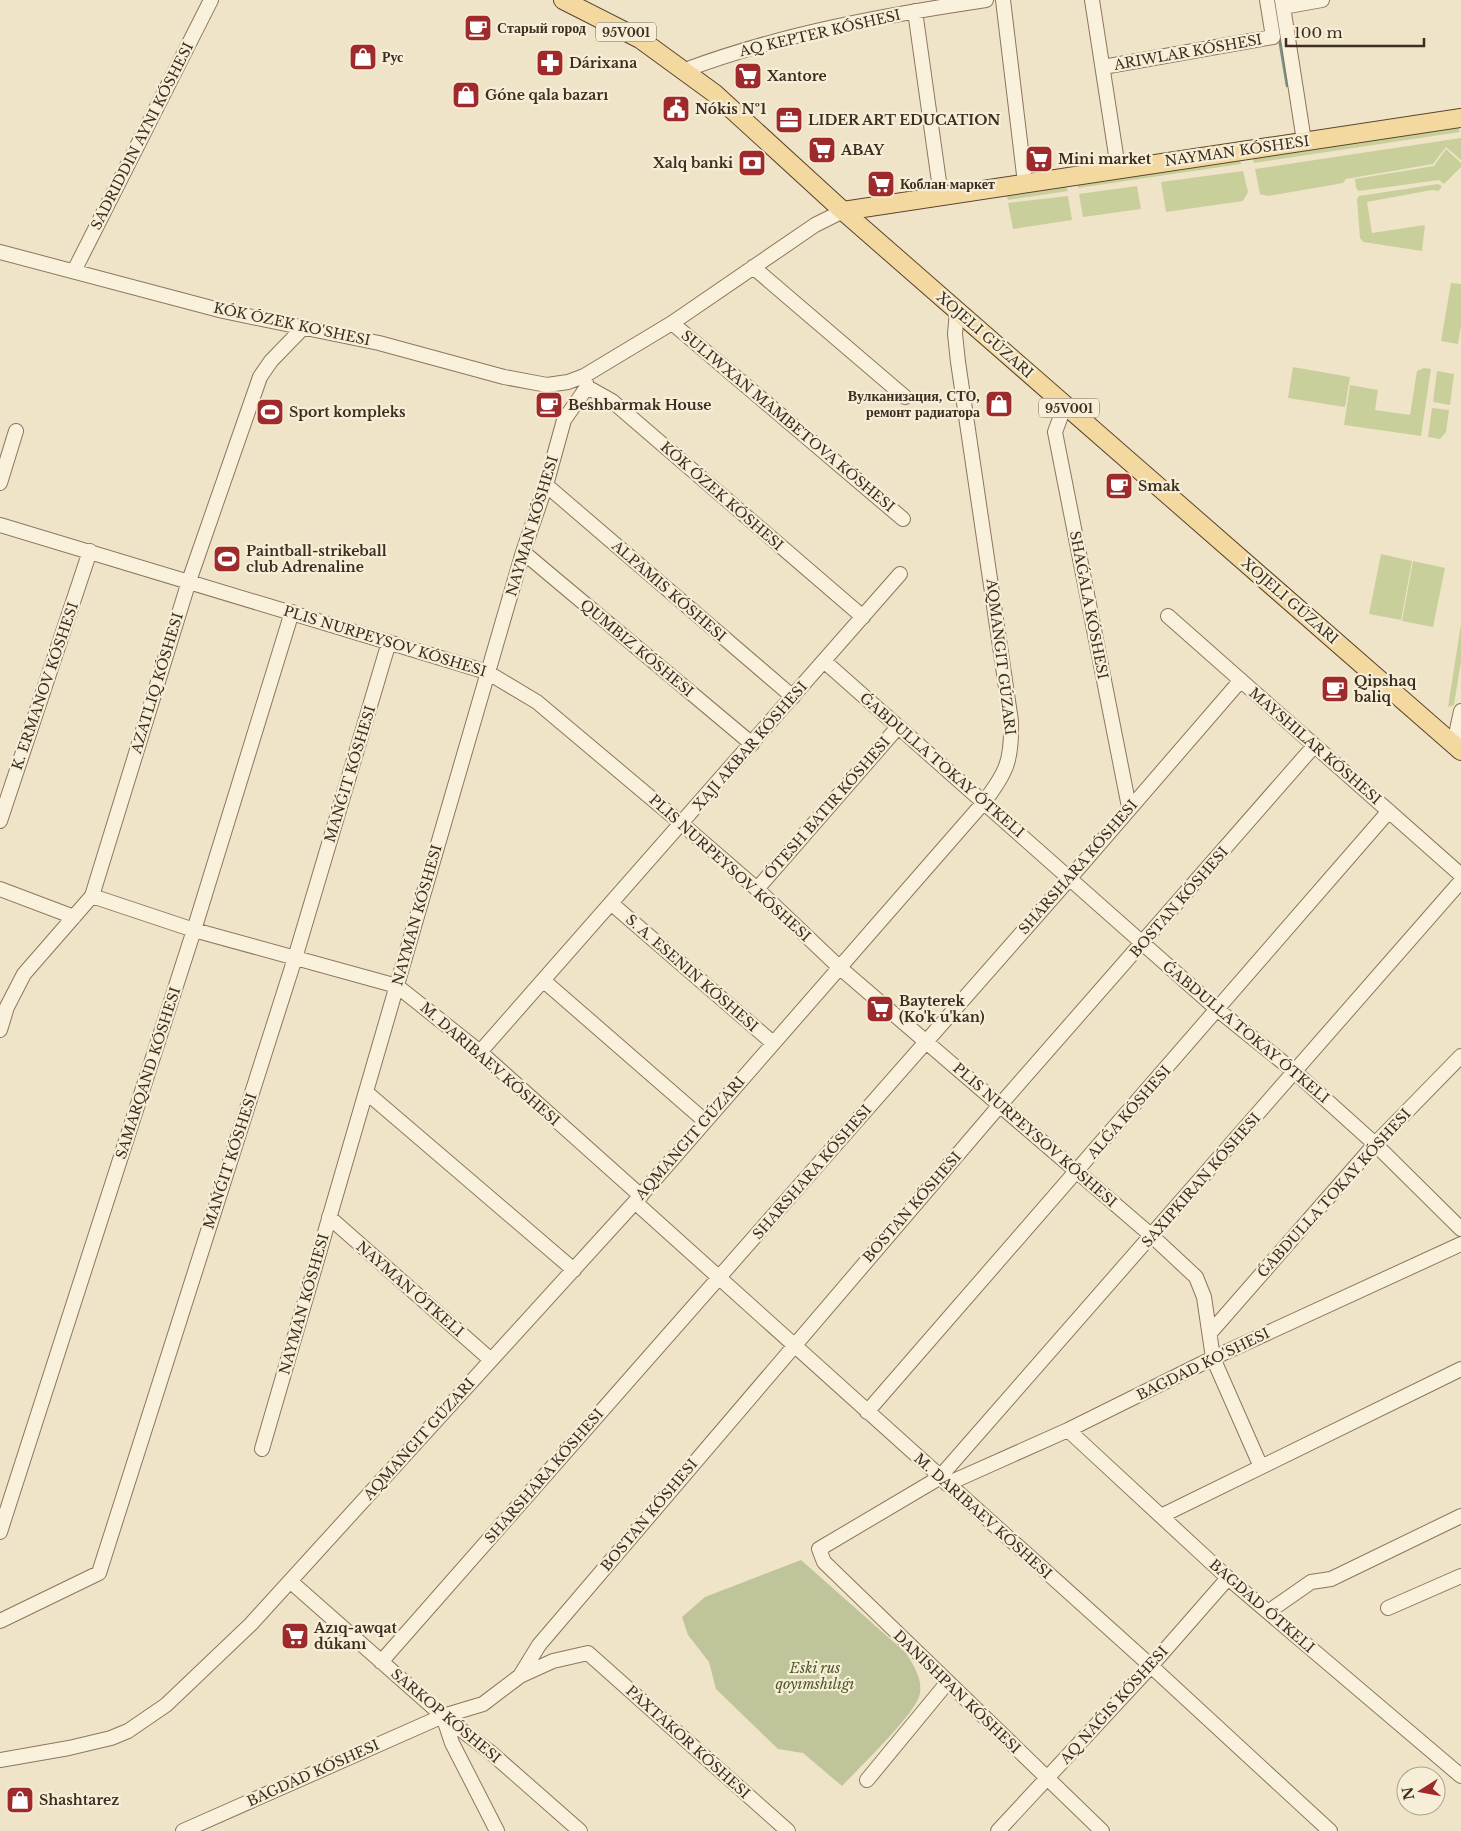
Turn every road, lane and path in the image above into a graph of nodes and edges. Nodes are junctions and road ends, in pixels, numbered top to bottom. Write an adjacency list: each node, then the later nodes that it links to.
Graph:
1 (211, 0): 20 (street, SADRIDDIN AYNI KÓSHESI)
2 (562, 0): 11 (main road, 95V001)
3 (986, 0): 9 (street, AQ KEPTER KÓSHESI)
4 (1003, 0): 15 (street)
5 (1092, 0): 10 (street)
6 (1267, 0): 10 (street)
7 (1322, 0): 8 (street)
8 (1282, 4): 13 (street)
9 (915, 11): 11 (street, AQ KEPTER KÓSHESI); 16 (street)
10 (1103, 67): 14 (street)
11 (685, 70): 17 (main road, 95V001)
12 (1461, 118): 13 (main road, NAYMAN KÓSHESI)
13 (1304, 141): 14 (main road, NAYMAN KÓSHESI)
14 (1118, 168): 15 (main road, NAYMAN KÓSHESI)
15 (1025, 183): 16 (main road, NAYMAN KÓSHESI)
16 (941, 196): 17 (main road, NAYMAN KÓSHESI)
17 (842, 211): 19 (street, NAYMAN KÓSHESI); 21 (main road, 95V001)
18 (0, 252): 20 (street, KÓK ÓZEK KO'SHESI)
19 (753, 267): 22 (street, NAYMAN KÓSHESI); 25 (street)
20 (74, 271): 23 (street, KÓK ÓZEK KO'SHESI)
21 (957, 311): 26 (main road, 95V001); 49 (street)
22 (672, 323): 24 (street, NAYMAN KÓSHESI); 30 (street)
23 (302, 329): 24 (street, KÓK ÓZEK KO'SHESI); 35 (street)
24 (586, 382): 29 (street, NAYMAN KÓSHESI); 38 (street, KÓK ÓZEK KÓSHESI)
25 (905, 397)
26 (1065, 405): 48 (main road, 95V001); 50 (street, SHAǴALA KÓSHESI)
27 (16, 431): 28 (street)
28 (0, 483)
29 (546, 485): 33 (street, NAYMAN KÓSHESI); 43 (street)
30 (903, 519)
31 (0, 524): 32 (street, PLIS NURPEYSOV KÓSHESI)
32 (90, 551): 35 (street, PLIS NURPEYSOV KÓSHESI); 52 (street, K. ERMANOV KÓSHESI)
33 (523, 552): 41 (street, NAYMAN KÓSHESI); 46 (street)
34 (900, 574): 38 (street, XAJI AKBAR KÓSHESI)
35 (189, 581): 36 (street, PLIS NURPEYSOV KÓSHESI); 59 (street)
36 (292, 612): 39 (street, PLIS NURPEYSOV KÓSHESI); 62 (street, SAMARQAND KÓSHESI)
37 (1168, 616): 42 (street)
38 (863, 617): 40 (street, XAJI AKBAR KÓSHESI)
39 (389, 642): 41 (street, PLIS NURPEYSOV KÓSHESI); 64 (street)
40 (824, 661): 43 (street, XAJI AKBAR KÓSHESI); 45 (street, ǴABDULLA TOKAY ÓTKELI)
41 (487, 672): 53 (street, PLIS NURPEYSOV KÓSHESI); 67 (street, NAYMAN KÓSHESI)
42 (1241, 680): 47 (street); 50 (street, SHARSHARA KÓSHESI)
43 (793, 697): 46 (street, XAJI AKBAR KÓSHESI)
44 (1461, 711): 48 (street)
45 (898, 727): 49 (street, ǴABDULLA TOKAY ÓTKELI); 57 (street)
46 (752, 744): 53 (street, XAJI AKBAR KÓSHESI)
47 (1314, 746): 51 (street); 63 (street, BOSTAN KÓSHESI)
48 (1458, 747)
49 (984, 802): 55 (street, ǴABDULLA TOKAY ÓTKELI); 65 (street)
50 (1130, 807): 55 (street, SHARSHARA KÓSHESI)
51 (1389, 812): 54 (street); 68 (street, ALǴA KÓSHESI)
52 (0, 821)
53 (682, 824): 57 (street, PLIS NURPEYSOV KÓSHESI); 60 (street, XAJI AKBAR KÓSHESI)
54 (1461, 875)
55 (1070, 878): 63 (street, ǴABDULLA TOKAY ÓTKELI); 70 (street, SHARSHARA KÓSHESI)
56 (1461, 881): 74 (street)
57 (757, 888): 65 (street, PLIS NURPEYSOV KÓSHESI)
58 (0, 889): 61 (street)
59 (92, 896): 61 (street); 62 (street, M. DARIBAEV KÓSHESI)
60 (612, 904): 66 (street, XAJI AKBAR KÓSHESI); 71 (street, S. A. ESENIN KÓSHESI)
61 (74, 917): 69 (street)
62 (194, 930): 64 (street, M. DARIBAEV KÓSHESI); 99 (street, SAMARQAND KÓSHESI)
63 (1143, 943): 68 (street, ǴABDULLA TOKAY ÓTKELI); 76 (street, BOSTAN KÓSHESI)
64 (295, 958): 67 (street, M. DARIBAEV KÓSHESI); 105 (street)
65 (838, 967): 70 (street, PLIS NURPEYSOV KÓSHESI); 71 (street)
66 (544, 981): 72 (street, XAJI AKBAR KÓSHESI); 77 (street)
67 (397, 986): 72 (street, M. DARIBAEV KÓSHESI); 75 (street, NAYMAN KÓSHESI)
68 (1218, 1010): 74 (street, ǴABDULLA TOKAY ÓTKELI); 79 (street, ALǴA KÓSHESI)
69 (0, 1030)
70 (927, 1041): 76 (street, PLIS NURPEYSOV KÓSHESI); 86 (street, SHARSHARA KÓSHESI)
71 (773, 1043): 77 (street)
72 (480, 1052): 80 (street, M. DARIBAEV KÓSHESI)
73 (1461, 1056): 78 (street, ǴABDULLA TOKAY KÓSHESI)
74 (1295, 1072): 78 (street, ǴABDULLA TOKAY ÓTKELI); 83 (street)
75 (366, 1092): 81 (street, NAYMAN KÓSHESI); 85 (street)
76 (1000, 1105): 79 (street, PLIS NURPEYSOV KÓSHESI); 88 (street, BOSTAN KÓSHESI)
77 (706, 1121): 80 (street)
78 (1374, 1144): 82 (street, ǴABDULLA TOKAY ÓTKELI); 87 (street, ǴABDULLA TOKAY KÓSHESI)
79 (1077, 1172): 83 (street, PLIS NURPEYSOV KÓSHESI); 92 (street, ALǴA KÓSHESI)
80 (638, 1199): 85 (street); 86 (street, M. DARIBAEV KÓSHESI)
81 (330, 1217): 90 (street, NAYMAN ÓTKELI); 94 (street, NAYMAN KÓSHESI)
82 (1461, 1230)
83 (1152, 1236): 87 (street, PLIS NURPEYSOV KÓSHESI); 96 (street)
84 (1461, 1244): 89 (street, BAGDAD KO'SHESI)
85 (574, 1270): 90 (street)
86 (719, 1278): 88 (street, M. DARIBAEV KÓSHESI); 106 (street, SHARSHARA KÓSHESI)
87 (1210, 1333): 89 (street, PLIS NURPEYSOV KÓSHESI)
88 (793, 1345): 92 (street, M. DARIBAEV KÓSHESI); 108 (street, BOSTAN KÓSHESI)
89 (1213, 1358): 93 (street, BAGDAD KO'SHESI); 95 (street, PLIS NURPEYSOV KÓSHESI)
90 (491, 1360): 102 (street)
91 (1461, 1369): 95 (street)
92 (867, 1412): 96 (street, M. DARIBAEV KÓSHESI)
93 (1068, 1430): 96 (street, BAGDAD KO'SHESI); 97 (street, BAGDAD ÓTKELI)
94 (262, 1449)
95 (1261, 1467): 97 (street)
96 (943, 1481): 107 (street, M. DARIBAEV KÓSHESI); 109 (street)
97 (1161, 1516): 101 (street, BAGDAD ÓTKELI)
98 (1461, 1516): 104 (street)
99 (0, 1532)
100 (1461, 1576): 103 (street)
101 (1228, 1578): 104 (street, BAGDAD ÓTKELI); 107 (street)
102 (290, 1581): 106 (street, SARKOP KÓSHESI); 111 (street)
103 (1388, 1608)
104 (1268, 1612): 112 (street, BAGDAD ÓTKELI)
105 (0, 1621)
106 (380, 1662): 110 (street, SARKOP KÓSHESI)
107 (1151, 1666): 113 (street); 121 (street, M. DARIBAEV KÓSHESI)
108 (520, 1676): 110 (street, BAGDAD KÓSHESI); 118 (street, PAXTAKOR KÓSHESI)
109 (947, 1683): 113 (street); 114 (street)
110 (443, 1716): 115 (street, BAGDAD KÓSHESI); 116 (street); 117 (street, SARKOP KÓSHESI)
111 (0, 1760)
112 (1461, 1776)
113 (1047, 1779): 119 (street); 120 (street)
114 (867, 1780)
115 (183, 1831)
116 (496, 1831)
117 (580, 1831)
118 (788, 1831)
119 (998, 1831)
120 (1102, 1831)
121 (1330, 1831)

